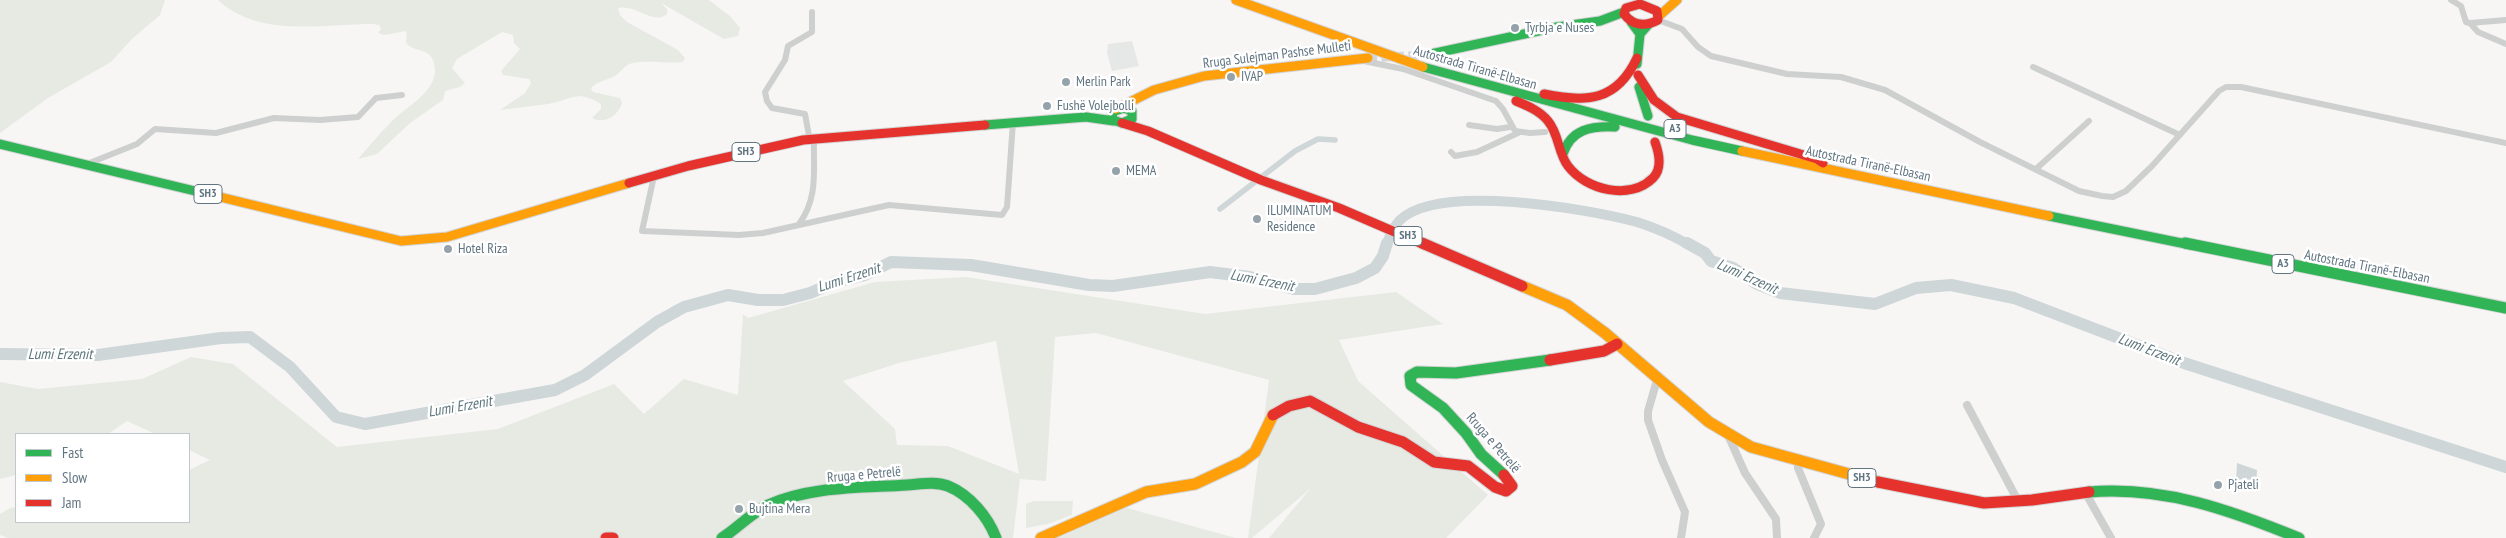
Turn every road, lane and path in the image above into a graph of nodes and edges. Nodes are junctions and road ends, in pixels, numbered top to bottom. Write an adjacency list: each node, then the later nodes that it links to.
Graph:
1 (1236, 0): 19 (main road, Autostrada Tiranë-Elbasan / A3)
2 (1252, 0): 20 (main road, Autostrada Tiranë-Elbasan / A3)
3 (2451, 0): 9 (street)
4 (1674, 2): 5 (main road); 7 (main road)
5 (1635, 9): 7 (main road); 10 (main road); 11 (main road); 13 (main road)
6 (812, 12): 33 (street)
7 (1659, 18): 10 (main road); 42 (street)
8 (2506, 21): 9 (street)
9 (2470, 23): 12 (street)
10 (1648, 25): 11 (main road)
11 (1640, 34): 15 (main road)
12 (2506, 44)
13 (1426, 56)
14 (1368, 58): 16 (main road, Rruga Sulejman Pashse Mulleti)
15 (1637, 58): 18 (main road); 20 (main road, A3)
16 (1357, 59): 22 (main road, Rruga Sulejman Pashse Mulleti); 28 (street)
17 (2033, 67): 32 (street)
18 (1638, 75): 24 (main road); 40 (main road)
19 (1468, 81): 34 (main road, Autostrada Tiranë-Elbasan / A3); 39 (main road)
20 (1526, 92): 40 (main road, Autostrada Tiranë-Elbasan / A3)
21 (402, 95): 41 (street)
22 (1131, 109): 23 (main road, SH3); 23 (main road, SH3); 29 (main road, SH3)
23 (1116, 116): 26 (main road, SH3); 29 (main road, SH3)
24 (1648, 116)
25 (2089, 121): 42 (street)
26 (1013, 122): 33 (main road, SH3); 44 (street)
27 (1469, 125): 28 (street)
28 (1510, 127): 31 (street)
29 (1148, 131): 47 (main road, SH3)
30 (1544, 132): 31 (street)
31 (1518, 133): 38 (street)
32 (2180, 135): 36 (street); 42 (street)
33 (814, 138): 43 (main road, SH3); 44 (street)
34 (1692, 140): 39 (main road); 46 (main road, Autostrada Tiranë-Elbasan / A3)
35 (1655, 142): 39 (main road)
36 (2506, 143)
37 (0, 144): 41 (main road, SH3)
38 (1451, 152)
39 (1563, 154)
40 (1824, 163): 45 (main road, Autostrada Tiranë-Elbasan / A3)
41 (87, 164): 43 (main road, SH3)
42 (2036, 169)
43 (654, 176): 44 (street)
44 (799, 224)
45 (2506, 301)
46 (2506, 308)
47 (1617, 344): 48 (main road, SH3); 58 (main road, Rruga e Petrelë)
48 (1657, 380): 50 (main road, SH3); 59 (street)
49 (1967, 405): 53 (street)
50 (1728, 435): 51 (main road, SH3); 60 (street)
51 (1798, 462): 53 (main road, SH3); 61 (street)
52 (2085, 492): 53 (main road, SH3); 62 (street); 63 (main road, SH3)
53 (2018, 501)
54 (606, 538): 55 (main road)
55 (613, 538)
56 (722, 538): 57 (main road, Rruga e Petrelë)
57 (996, 538)
58 (1041, 538)
59 (1681, 538)
60 (1777, 538)
61 (1814, 538)
62 (2111, 538)
63 (2299, 538)

